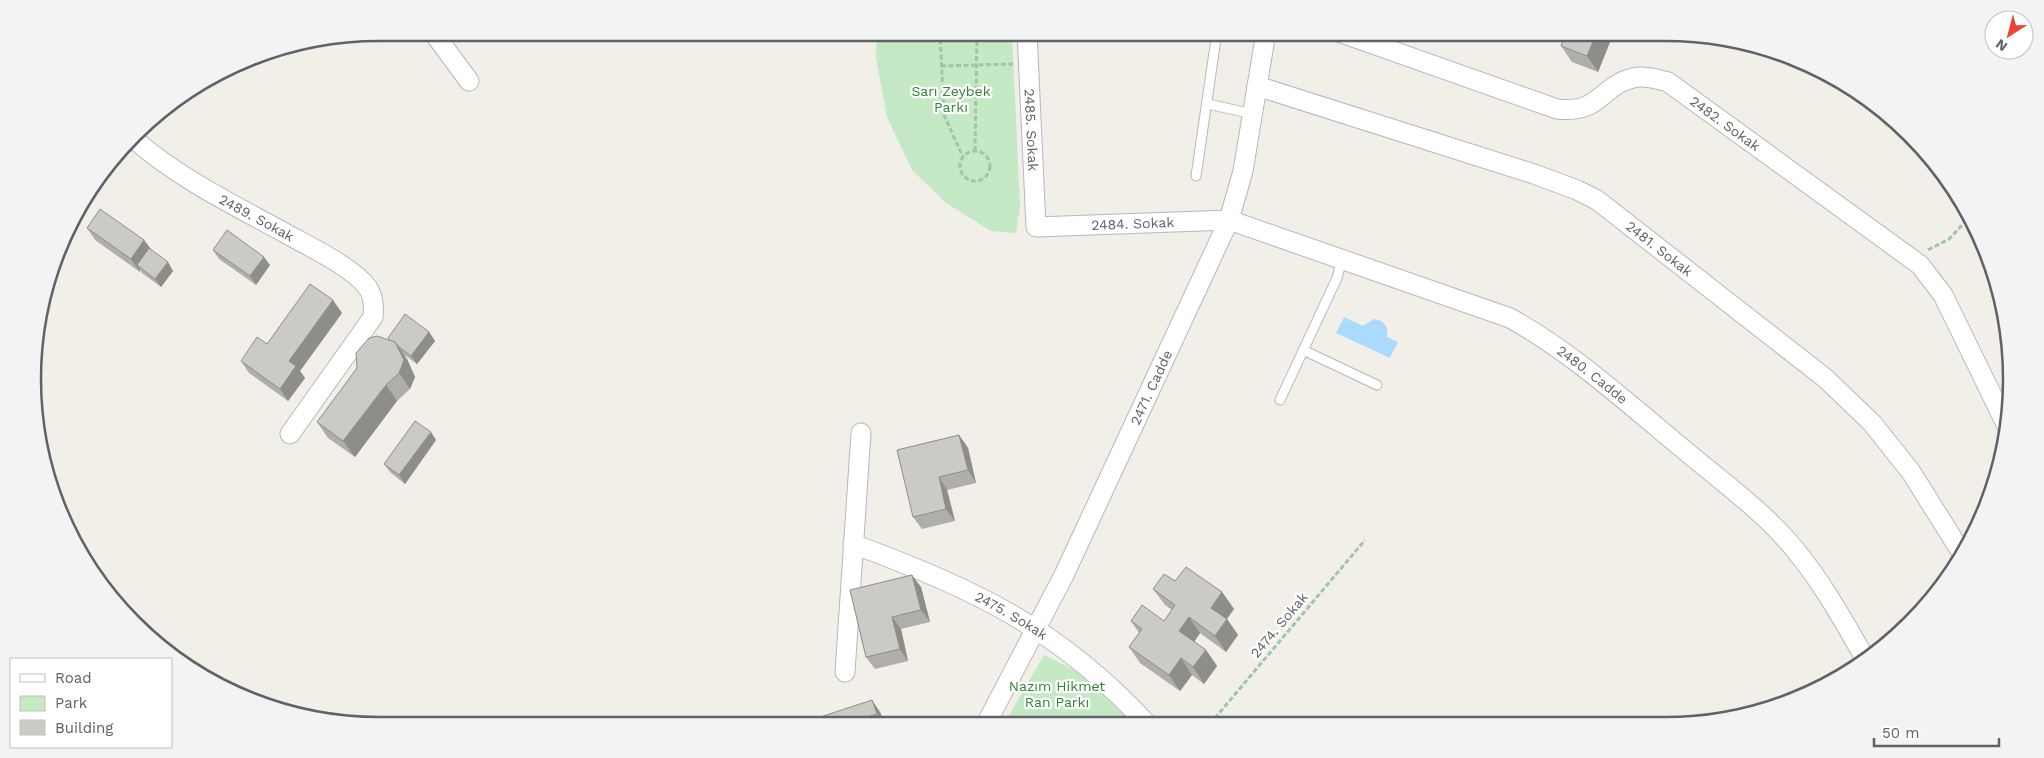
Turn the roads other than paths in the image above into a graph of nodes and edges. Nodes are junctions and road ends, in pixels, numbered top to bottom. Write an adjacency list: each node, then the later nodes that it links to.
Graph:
1 (440, 41): 6 (street)
2 (1027, 41): 13 (street, 2485. Sokak)
3 (1216, 41): 8 (lane)
4 (1264, 41): 7 (street, 2471. Cadde)
5 (1364, 41): 18 (street, 2482. Sokak)
6 (469, 81)
7 (1257, 86): 9 (street, 2471. Cadde); 22 (street, 2481. Sokak)
8 (1208, 104): 9 (lane); 11 (lane)
9 (1253, 114): 12 (street, 2471. Cadde)
10 (138, 142): 20 (street, 2489. Sokak)
11 (1196, 176)
12 (1230, 220): 13 (street, 2484. Sokak); 14 (street, 2480. Cadde); 23 (street, 2471. Cadde)
13 (1036, 227)
14 (1342, 259): 15 (lane); 24 (street, 2480. Cadde)
15 (1303, 350): 16 (lane); 17 (lane)
16 (1377, 385)
17 (1280, 400)
18 (2001, 413)
19 (860, 433): 21 (street)
20 (290, 434)
21 (853, 544): 23 (street, 2475. Sokak); 25 (street)
22 (1958, 547)
23 (1036, 629): 26 (street, 2471. Cadde); 27 (street, 2475. Sokak)
24 (1862, 653)
25 (845, 672)
26 (990, 717)
27 (1140, 717)

